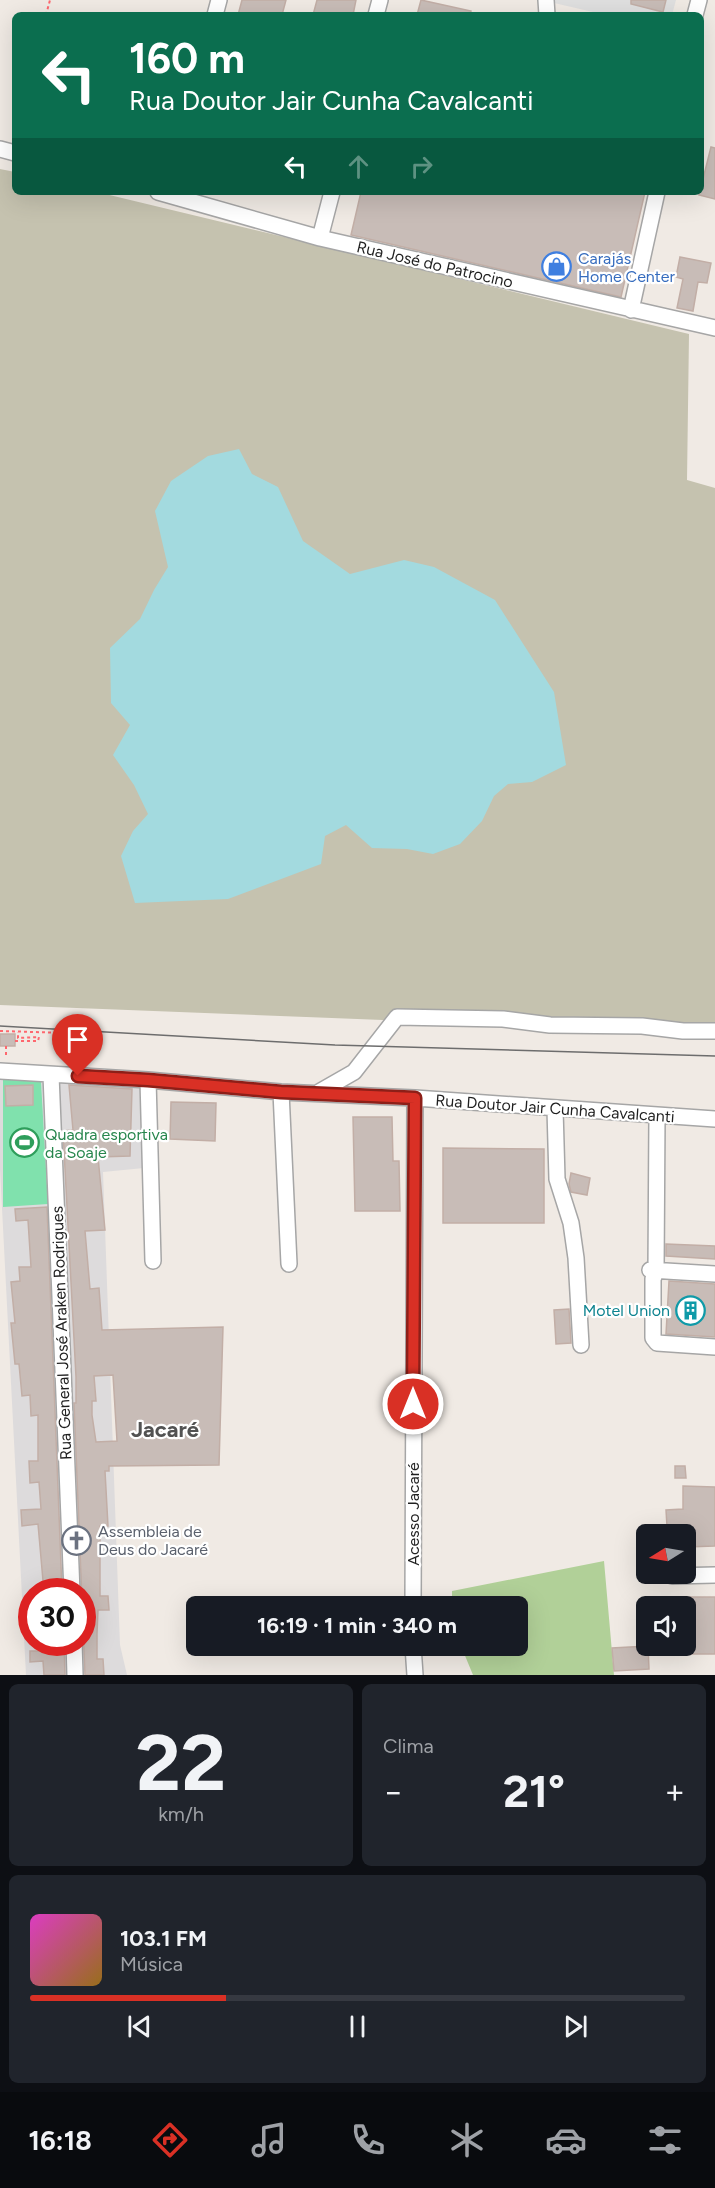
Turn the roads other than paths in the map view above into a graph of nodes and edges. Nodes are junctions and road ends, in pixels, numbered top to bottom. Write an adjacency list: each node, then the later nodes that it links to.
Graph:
1 (174, 195): 4 (street, Rua José do Patrocino)
2 (331, 195): 4 (street)
3 (656, 195): 5 (street)
4 (320, 238): 5 (street, Rua José do Patrocino)
5 (632, 310): 6 (street, Rua José do Patrocino)
6 (715, 328)
7 (715, 1031): 12 (street)
8 (0, 1071): 9 (street, Rua Doutor Jair Cunha Cavalcanti)
9 (51, 1075): 10 (street, Rua Doutor Jair Cunha Cavalcanti); 25 (street, Rua General José Araken Rodrigues)
10 (148, 1080): 11 (street, Rua Doutor Jair Cunha Cavalcanti); 17 (street)
11 (281, 1092): 12 (street, Rua Doutor Jair Cunha Cavalcanti); 18 (street)
12 (318, 1093): 13 (street, Rua Doutor Jair Cunha Cavalcanti)
13 (415, 1098): 14 (street, Rua Doutor Jair Cunha Cavalcanti); 26 (street, Acesso Jacaré)
14 (555, 1109): 15 (street, Rua Doutor Jair Cunha Cavalcanti); 21 (street)
15 (652, 1115): 16 (street, Rua Doutor Jair Cunha Cavalcanti); 19 (street)
16 (715, 1119)
17 (153, 1261)
18 (289, 1264)
19 (653, 1273): 20 (street); 22 (street)
20 (715, 1274)
21 (581, 1345)
22 (715, 1347)
23 (696, 1575): 24 (street)
24 (715, 1575)
25 (71, 1578)
26 (413, 1596)
27 (74, 1656): 29 (street)
28 (414, 1656): 30 (street)
29 (75, 1675)
30 (415, 1675)

